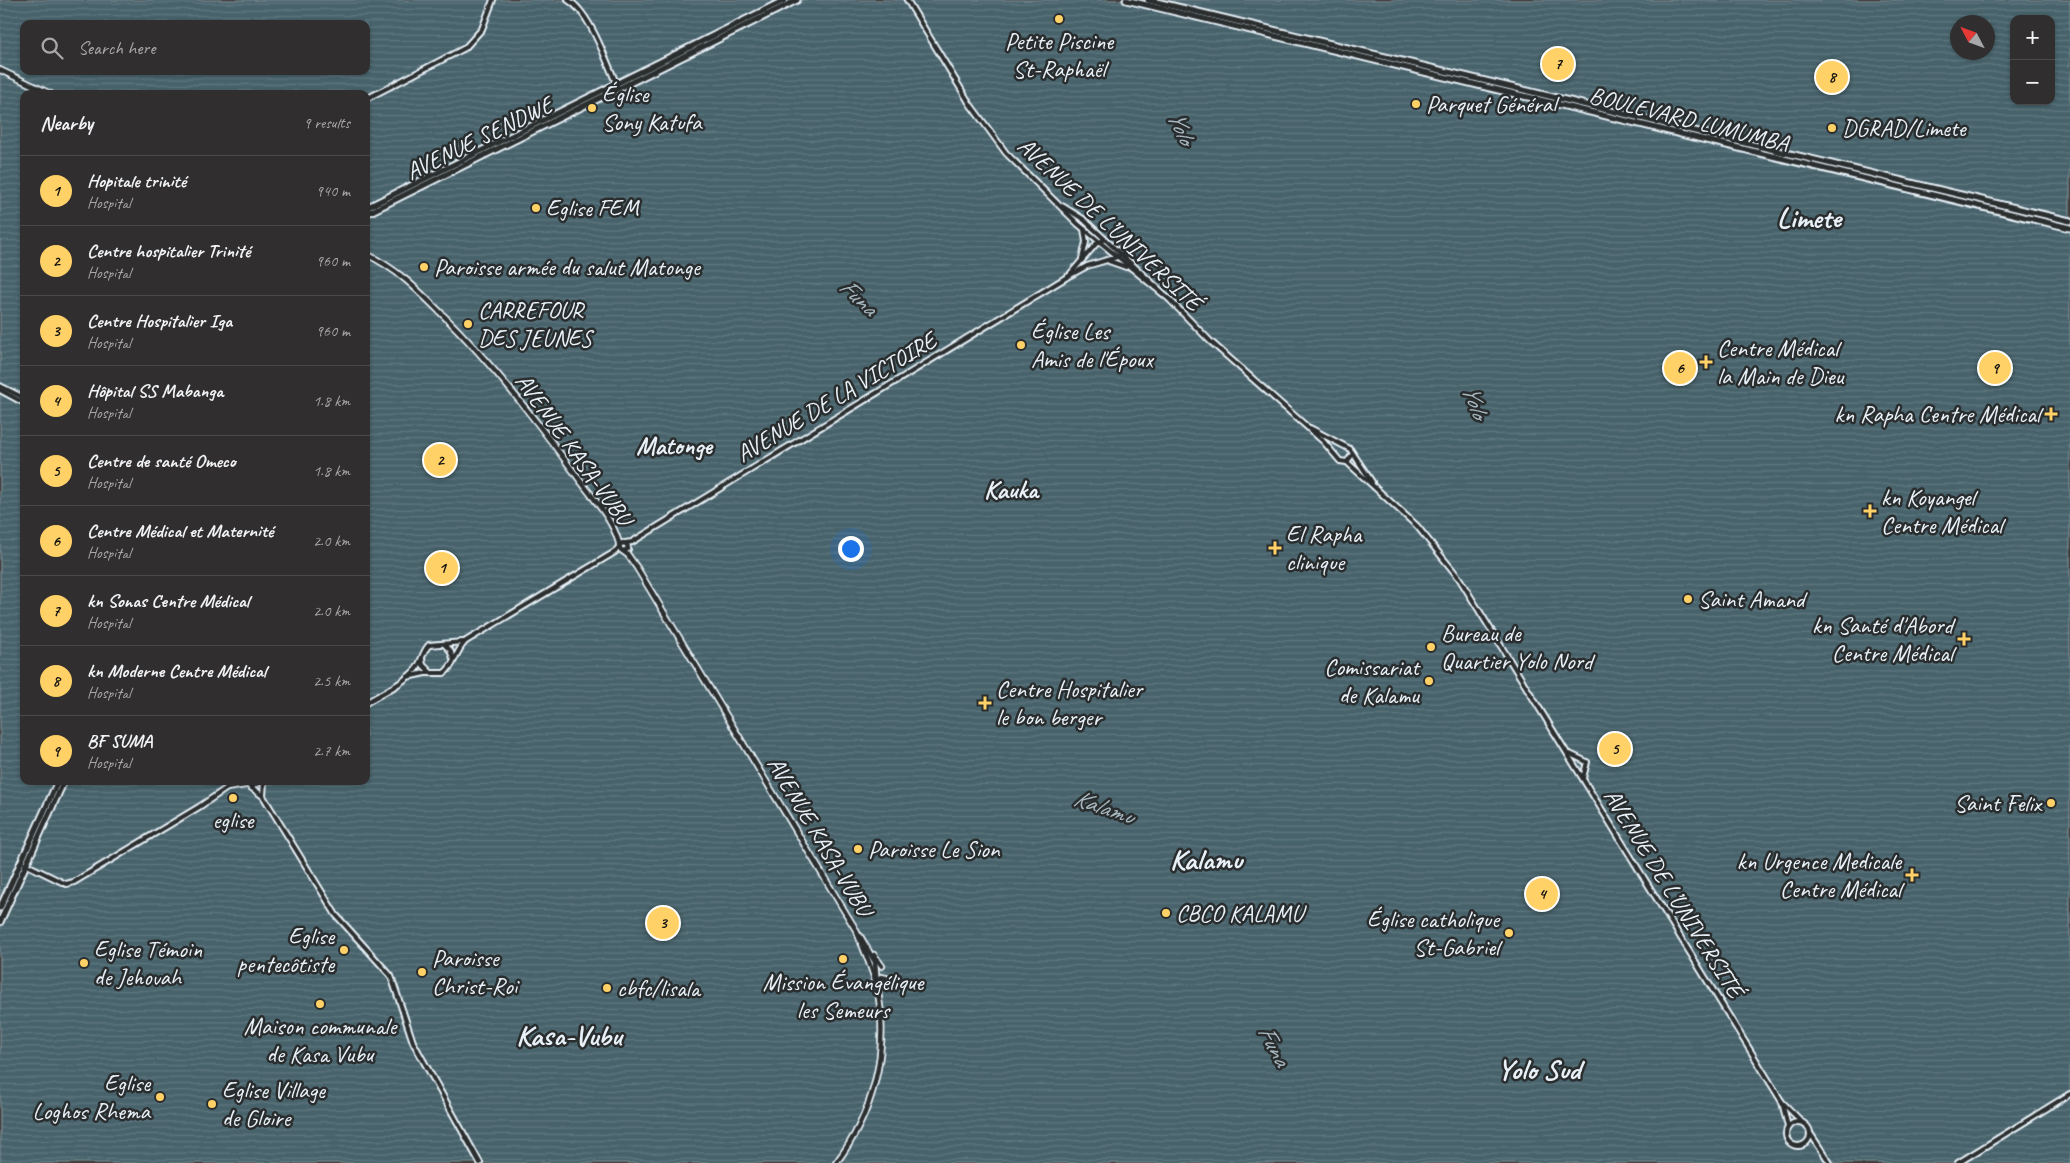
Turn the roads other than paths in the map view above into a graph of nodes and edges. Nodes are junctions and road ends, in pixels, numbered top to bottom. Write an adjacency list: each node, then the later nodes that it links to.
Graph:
1 (494, 0): 11 (main road)
2 (785, 0): 9 (highway)
3 (797, 0): 9 (highway)
4 (907, 0): 13 (main road, AVENUE DE L’UNIVERSITÉ)
5 (1126, 0): 7 (highway, BOULEVARD LUMUMBA)
6 (570, 1): 9 (main road)
7 (1148, 2): 16 (highway, BOULEVARD LUMUMBA); 18 (highway, BOULEVARD LUMUMBA)
8 (0, 70): 10 (main road)
9 (618, 87): 12 (highway, AVENUE SENDWE)
10 (42, 90)
11 (370, 97)
12 (457, 165): 14 (highway, AVENUE SENDWE); 15 (highway, AVENUE SENDWE)
13 (1060, 205): 17 (main road, AVENUE DE L’UNIVERSITÉ); 19 (main road)
14 (370, 206)
15 (370, 212)
16 (2070, 221)
17 (1083, 227): 20 (main road, AVENUE DE L’UNIVERSITÉ); 25 (main road)
18 (2070, 228)
19 (1105, 239): 20 (main road); 21 (main road)
20 (1098, 242): 23 (main road, AVENUE DE L’UNIVERSITÉ); 25 (main road)
21 (1122, 253): 23 (main road); 28 (main road)
22 (370, 256): 39 (main road, AVENUE KASA-VUBU)
23 (1117, 257): 24 (main road); 26 (main road, AVENUE DE L’UNIVERSITÉ)
24 (1108, 260): 26 (main road); 27 (main road)
25 (1082, 261): 27 (main road)
26 (1132, 270): 28 (main road, AVENUE DE L’UNIVERSITÉ)
27 (1066, 278): 39 (main road, AVENUE DE LA VICTOIRE)
28 (1169, 299): 33 (main road, AVENUE DE L’UNIVERSITÉ)
29 (0, 386): 31 (main road)
30 (0, 390): 32 (main road)
31 (20, 396)
32 (20, 401)
33 (1303, 424): 34 (main road, AVENUE DE L’UNIVERSITÉ); 36 (main road, AVENUE DE L’UNIVERSITÉ)
34 (1344, 447): 35 (main road); 36 (main road)
35 (1352, 455): 37 (main road); 38 (main road, AVENUE DE L’UNIVERSITÉ)
36 (1336, 456): 37 (main road)
37 (1347, 462): 38 (main road, AVENUE DE L’UNIVERSITÉ)
38 (1374, 486): 47 (main road, AVENUE DE L’UNIVERSITÉ)
39 (624, 548): 40 (main road); 59 (main road, AVENUE KASA-VUBU)
40 (466, 642): 41 (main road); 42 (main road)
41 (444, 644): 42 (main road); 43 (main road)
42 (453, 658): 44 (main road)
43 (422, 659): 44 (main road); 45 (main road)
44 (431, 673): 45 (main road)
45 (407, 677): 46 (main road)
46 (370, 700)
47 (1568, 753): 48 (main road, AVENUE DE L’UNIVERSITÉ); 48 (main road)
48 (1583, 778): 66 (main road, AVENUE DE L’UNIVERSITÉ)
49 (56, 785): 56 (highway)
50 (62, 785): 56 (highway)
51 (230, 785): 54 (main road)
52 (248, 785): 54 (main road); 55 (main road)
53 (262, 785): 55 (main road)
54 (227, 788): 56 (main road)
55 (263, 796): 72 (main road)
56 (24, 863): 57 (highway); 58 (highway)
57 (0, 908)
58 (0, 922)
59 (856, 930): 60 (main road); 64 (main road, AVENUE KASA-VUBU)
60 (868, 948): 61 (main road); 63 (main road)
61 (882, 966)
62 (886, 978): 63 (main road)
63 (877, 980): 64 (main road)
64 (877, 990): 73 (main road, AVENUE KASA-VUBU)
65 (2070, 1094): 75 (main road)
66 (1782, 1102): 67 (main road); 68 (main road)
67 (1804, 1124): 68 (main road); 69 (main road)
68 (1788, 1127): 70 (main road)
69 (1809, 1131): 70 (main road); 71 (main road)
70 (1808, 1140): 71 (main road)
71 (1817, 1143): 74 (main road)
72 (480, 1163)
73 (836, 1163)
74 (1830, 1163)
75 (1958, 1163)

